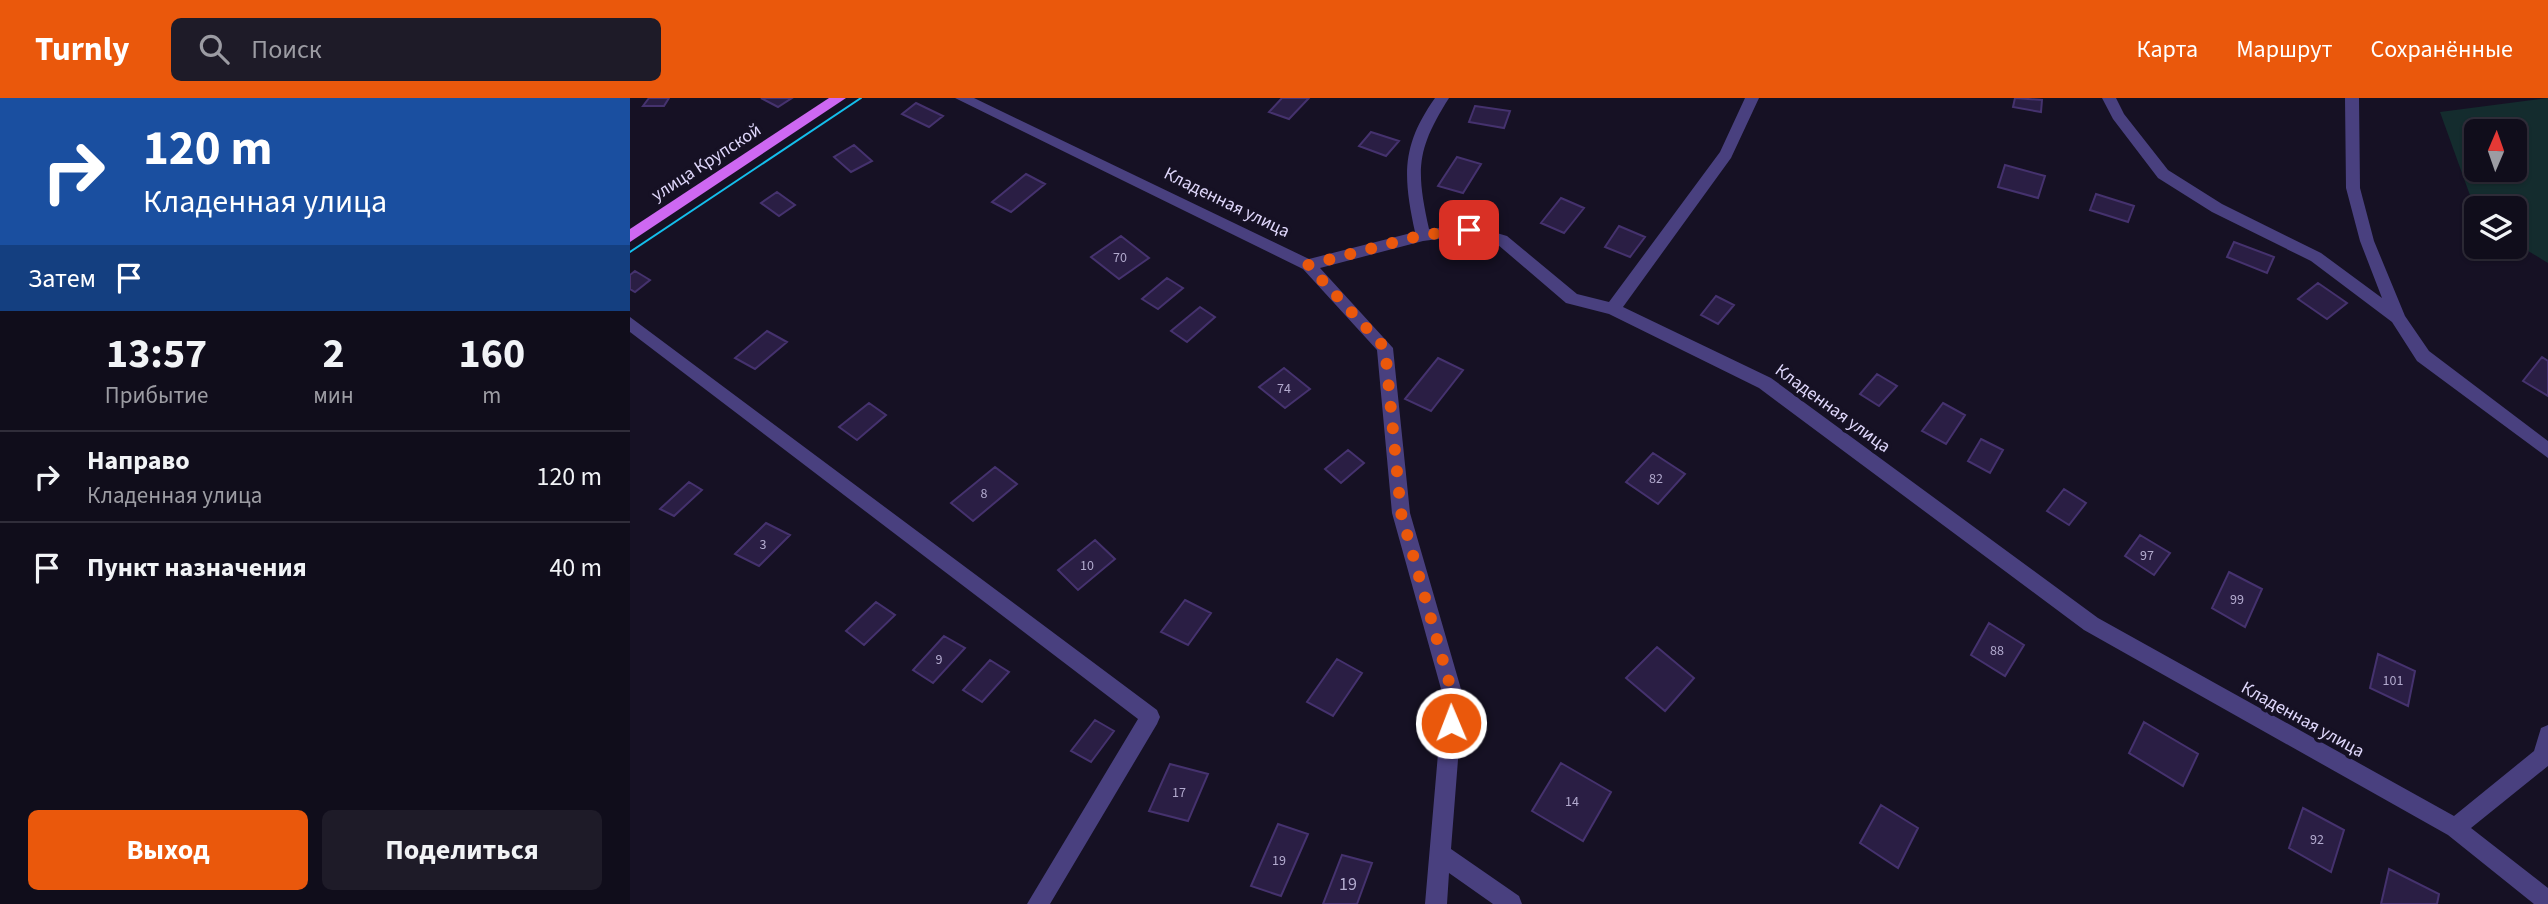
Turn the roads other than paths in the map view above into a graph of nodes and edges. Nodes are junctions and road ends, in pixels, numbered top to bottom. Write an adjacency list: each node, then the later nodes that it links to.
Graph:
1 (839, 98): 8 (main road, улица Крупской)
2 (962, 98): 9 (street, Кладенная улица)
3 (1442, 98): 7 (street)
4 (1752, 98): 10 (street)
5 (2109, 98): 11 (street)
6 (2352, 98): 11 (street)
7 (1423, 235): 9 (street, Кладенная улица); 10 (street, Кладенная улица)
8 (630, 236)
9 (1308, 265): 16 (street)
10 (1613, 309): 15 (street, Кладенная улица)
11 (2398, 318): 13 (street)
12 (630, 323): 18 (street)
13 (2548, 451)
14 (2548, 735): 15 (street)
15 (2455, 828): 17 (street, Кладенная улица)
16 (1441, 855): 19 (street); 20 (street)
17 (2548, 902)
18 (1038, 904)
19 (1436, 904)
20 (1511, 904)

